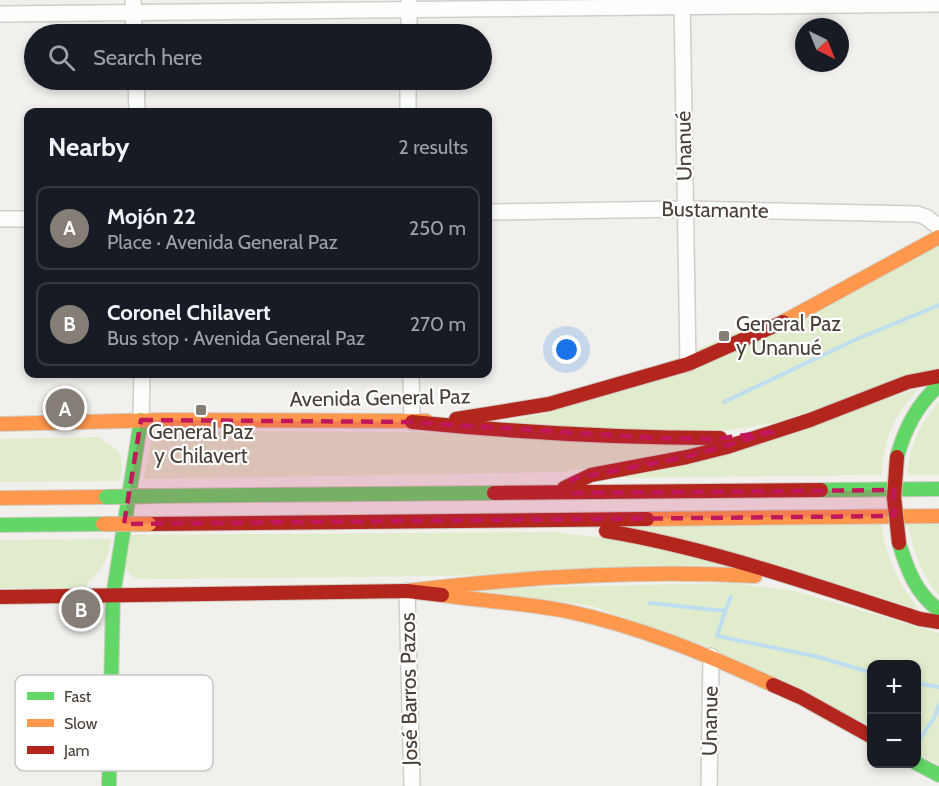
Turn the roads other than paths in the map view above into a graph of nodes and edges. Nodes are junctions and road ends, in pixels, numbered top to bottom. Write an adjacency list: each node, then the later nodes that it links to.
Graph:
1 (682, 3): 2 (street); 3 (street); 12 (street, Unanué)
2 (939, 4)
3 (409, 5): 4 (street); 7 (street)
4 (133, 6): 5 (street); 6 (street)
5 (0, 14)
6 (134, 24)
7 (409, 24)
8 (136, 90): 10 (street)
9 (408, 90): 11 (street)
10 (137, 108)
11 (408, 108)
12 (684, 209): 13 (street, Bustamante); 16 (street, Bustamante); 18 (street, Unanué)
13 (492, 212)
14 (0, 219): 15 (street)
15 (24, 219)
16 (939, 227)
17 (939, 237): 18 (main road, Avenida General Paz)
18 (688, 364): 24 (main road, Avenida General Paz)
19 (939, 376): 26 (main road)
20 (142, 378): 23 (street)
21 (411, 378): 24 (street)
22 (939, 385): 37 (main road, bridge)
23 (141, 420): 24 (main road, Avenida General Paz); 25 (main road, Avenida General Paz); 35 (main road)
24 (412, 422): 26 (main road)
25 (0, 424)
26 (777, 431): 28 (main road)
27 (939, 489): 28 (main road)
28 (552, 493): 29 (main road, bridge)
29 (0, 498)
30 (939, 516): 31 (main road)
31 (553, 520): 32 (main road, bridge); 33 (main road)
32 (0, 525)
33 (788, 578): 34 (main road); 38 (main road)
34 (407, 591): 35 (main road); 39 (main road); 46 (street, José Barros Pazos)
35 (113, 596): 36 (main road); 40 (main road)
36 (0, 597)
37 (939, 610)
38 (939, 622)
39 (711, 656): 41 (main road); 47 (street, Unanue)
40 (111, 675)
41 (867, 734)
42 (921, 766): 44 (main road)
43 (109, 771): 45 (main road)
44 (939, 775)
45 (109, 786)
46 (412, 786)
47 (709, 786)

